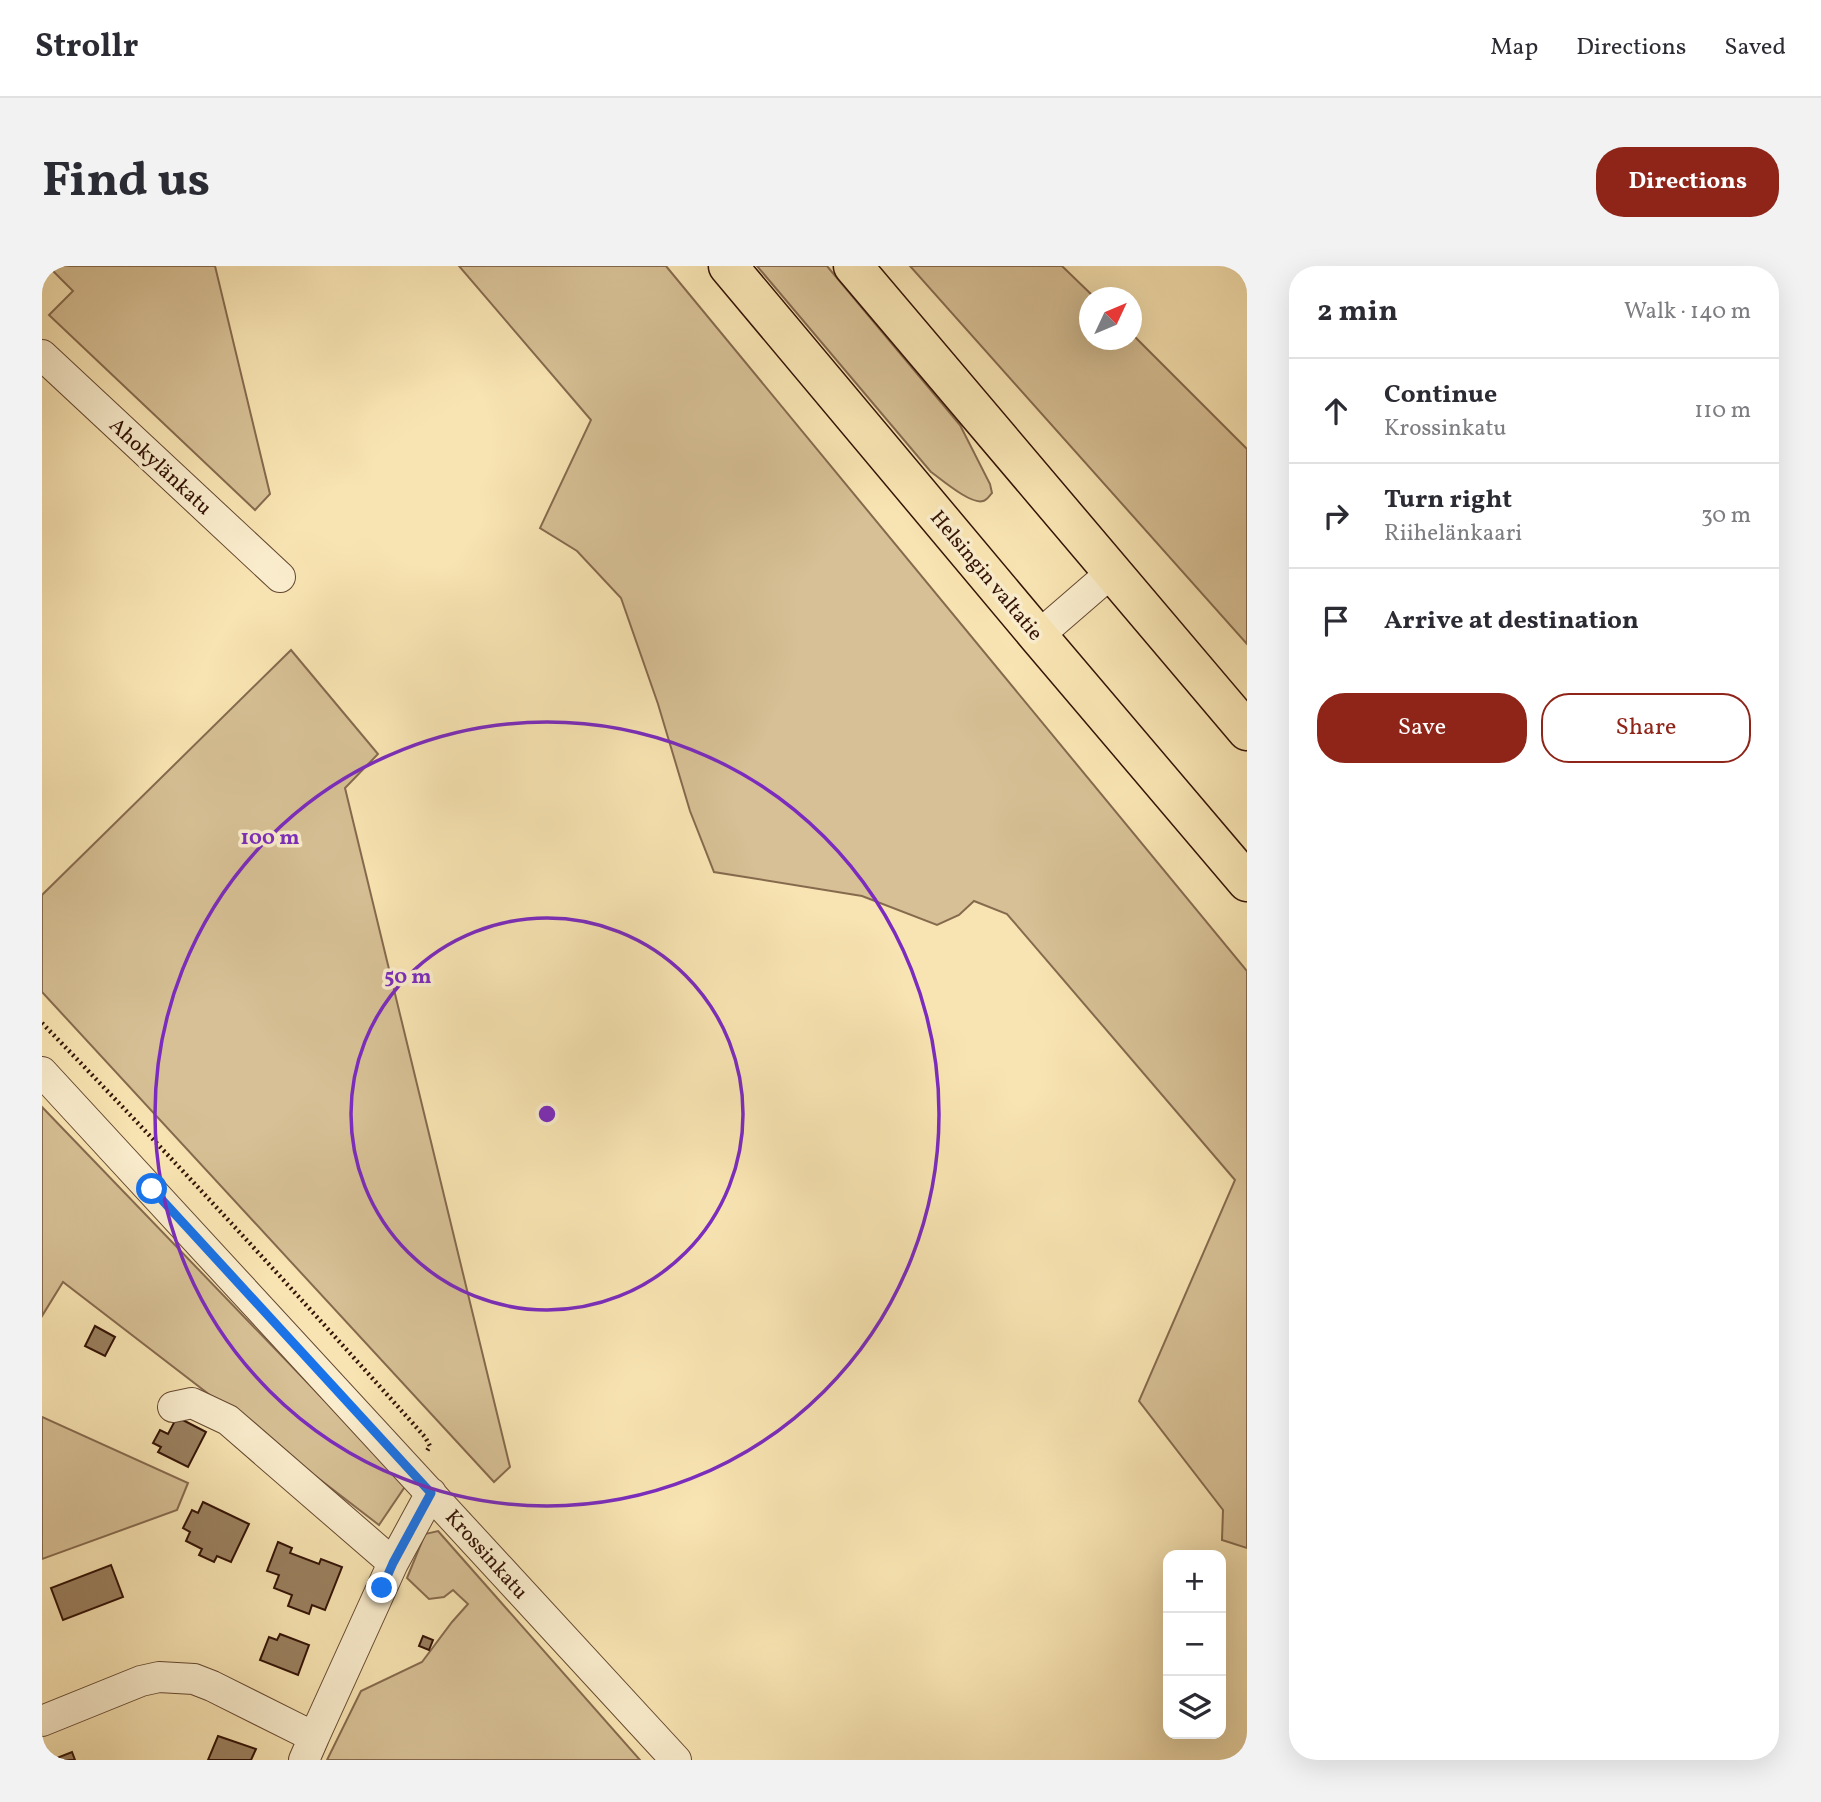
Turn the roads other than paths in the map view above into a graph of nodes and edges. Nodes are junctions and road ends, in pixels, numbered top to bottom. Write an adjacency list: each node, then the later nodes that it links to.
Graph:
1 (728, 266): 6 (highway, Helsingin valtatie)
2 (853, 266): 4 (highway)
3 (42, 355): 5 (street, Ahokylänkatu)
4 (1112, 572): 6 (street); 7 (highway)
5 (280, 577)
6 (1038, 636): 8 (highway, Helsingin valtatie)
7 (1247, 731)
8 (1247, 882)
9 (42, 1072): 11 (street, Krossinkatu)
10 (173, 1407): 12 (street)
11 (431, 1493): 12 (street); 15 (street, Krossinkatu)
12 (393, 1563): 14 (street)
13 (42, 1721): 14 (street)
14 (309, 1749)
15 (676, 1760)

